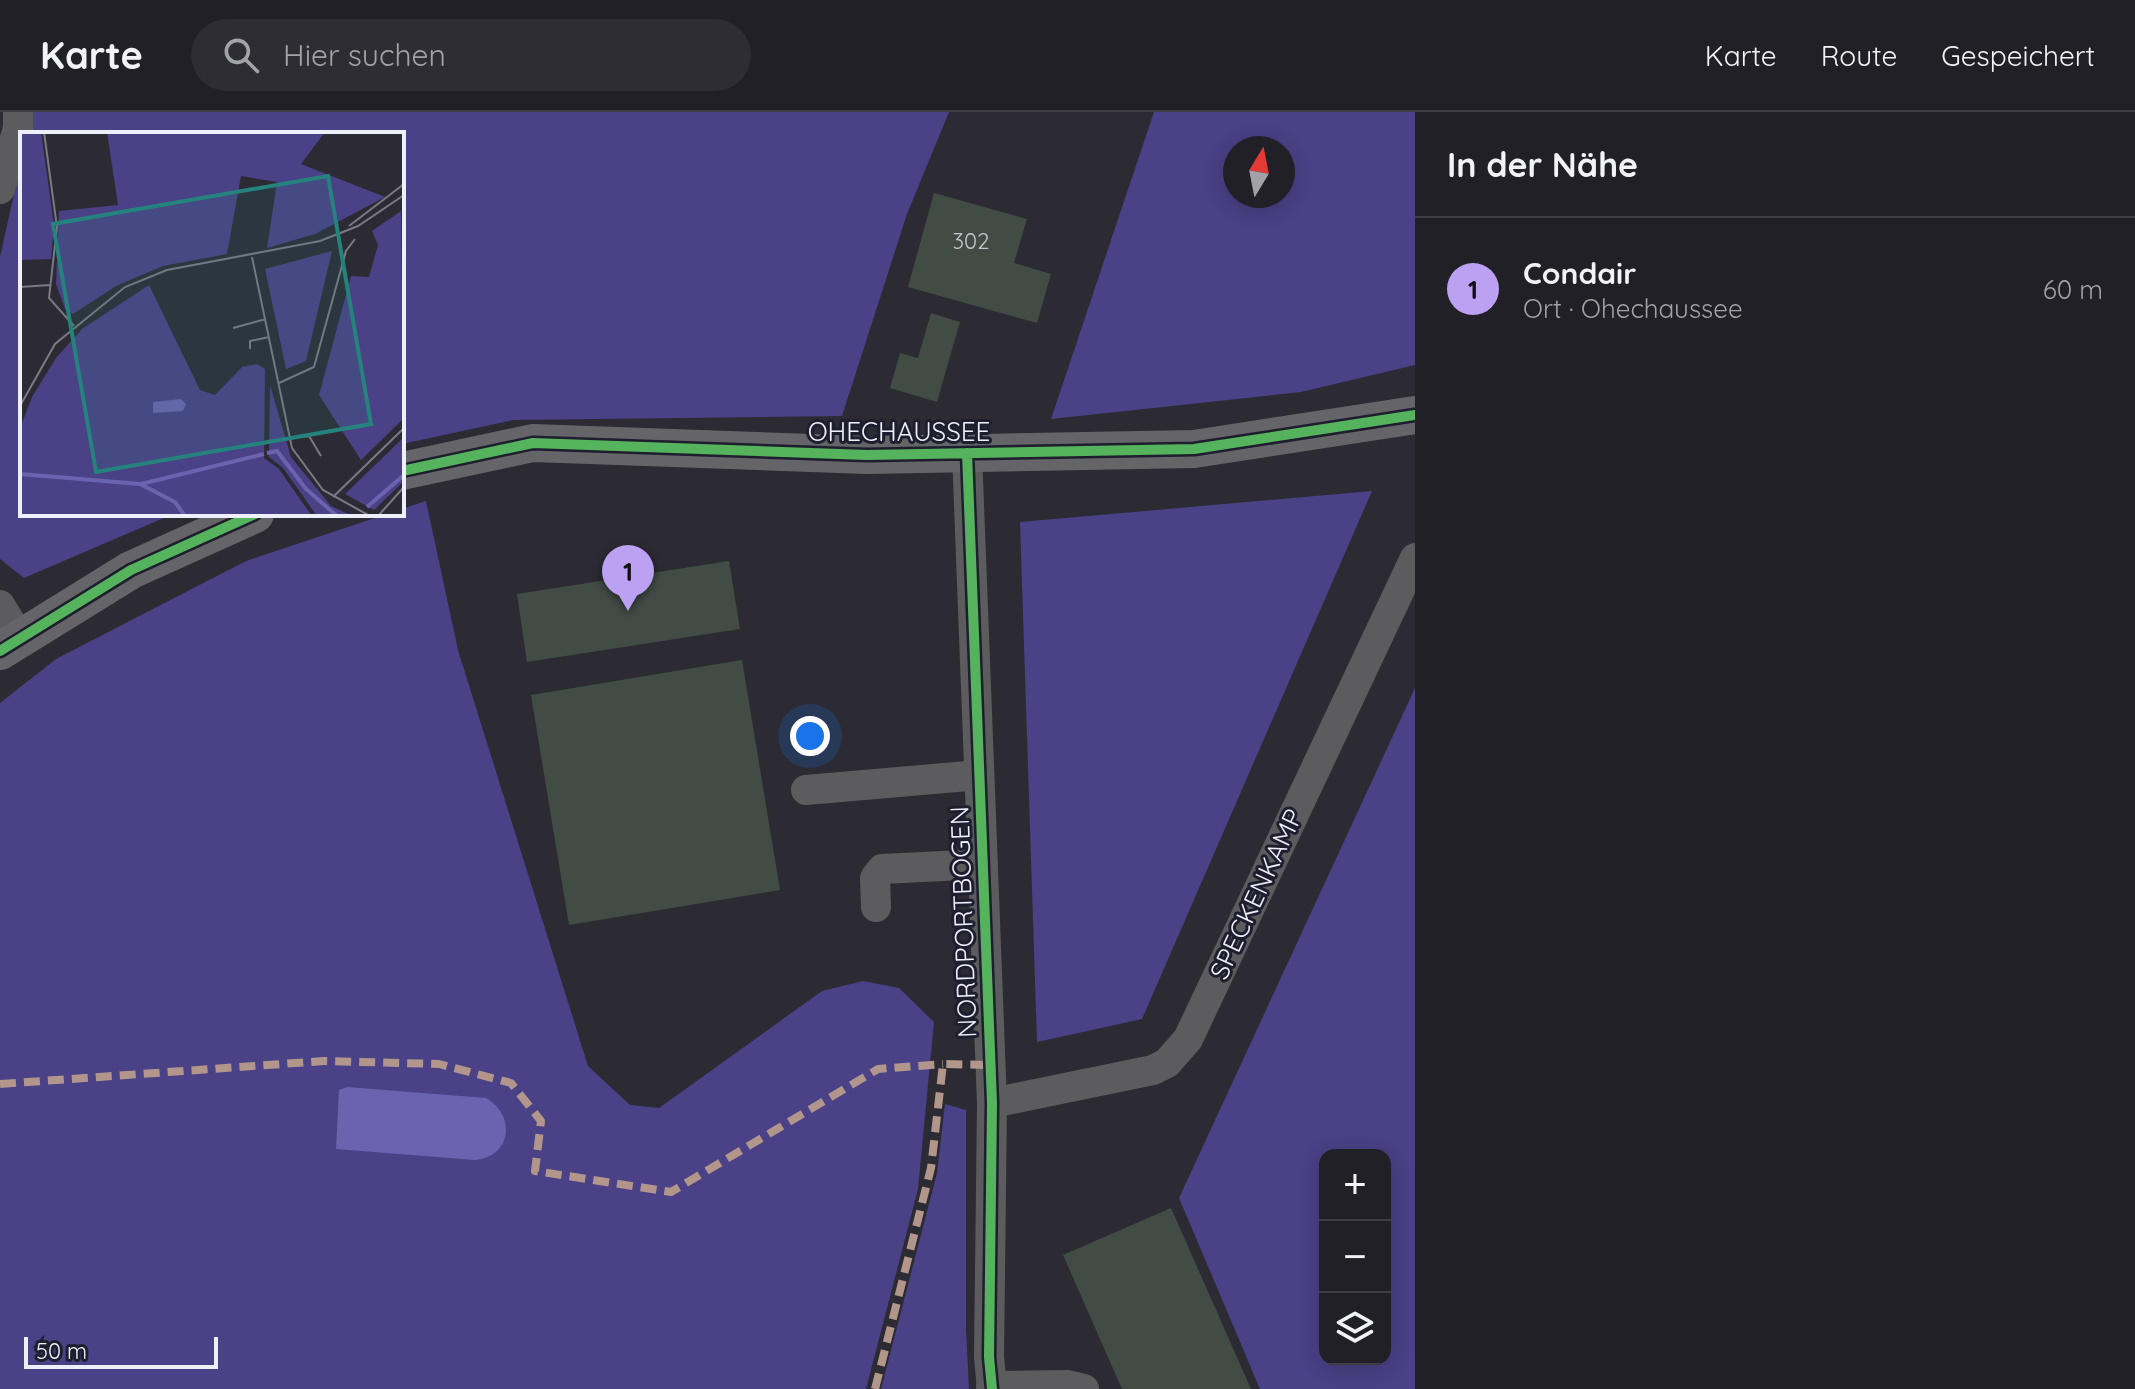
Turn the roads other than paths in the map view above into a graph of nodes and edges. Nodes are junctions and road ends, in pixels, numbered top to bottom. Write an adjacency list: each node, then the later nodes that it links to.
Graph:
1 (18, 112): 2 (street)
2 (0, 189)
3 (1409, 414): 4 (main road, OHECHAUSSEE)
4 (967, 453): 5 (main road, OHECHAUSSEE); 10 (street, NORDPORTBOGEN)
5 (404, 471)
6 (251, 516): 9 (main road)
7 (1415, 558): 14 (street, SPECKENKAMP)
8 (0, 605): 9 (street)
9 (10, 644)
10 (979, 775): 11 (street); 12 (street, NORDPORTBOGEN)
11 (806, 790)
12 (983, 864): 13 (street); 14 (street, NORDPORTBOGEN)
13 (876, 907)
14 (992, 1103): 15 (street, NORDPORTBOGEN)
15 (992, 1388): 16 (street)
16 (1084, 1389)

